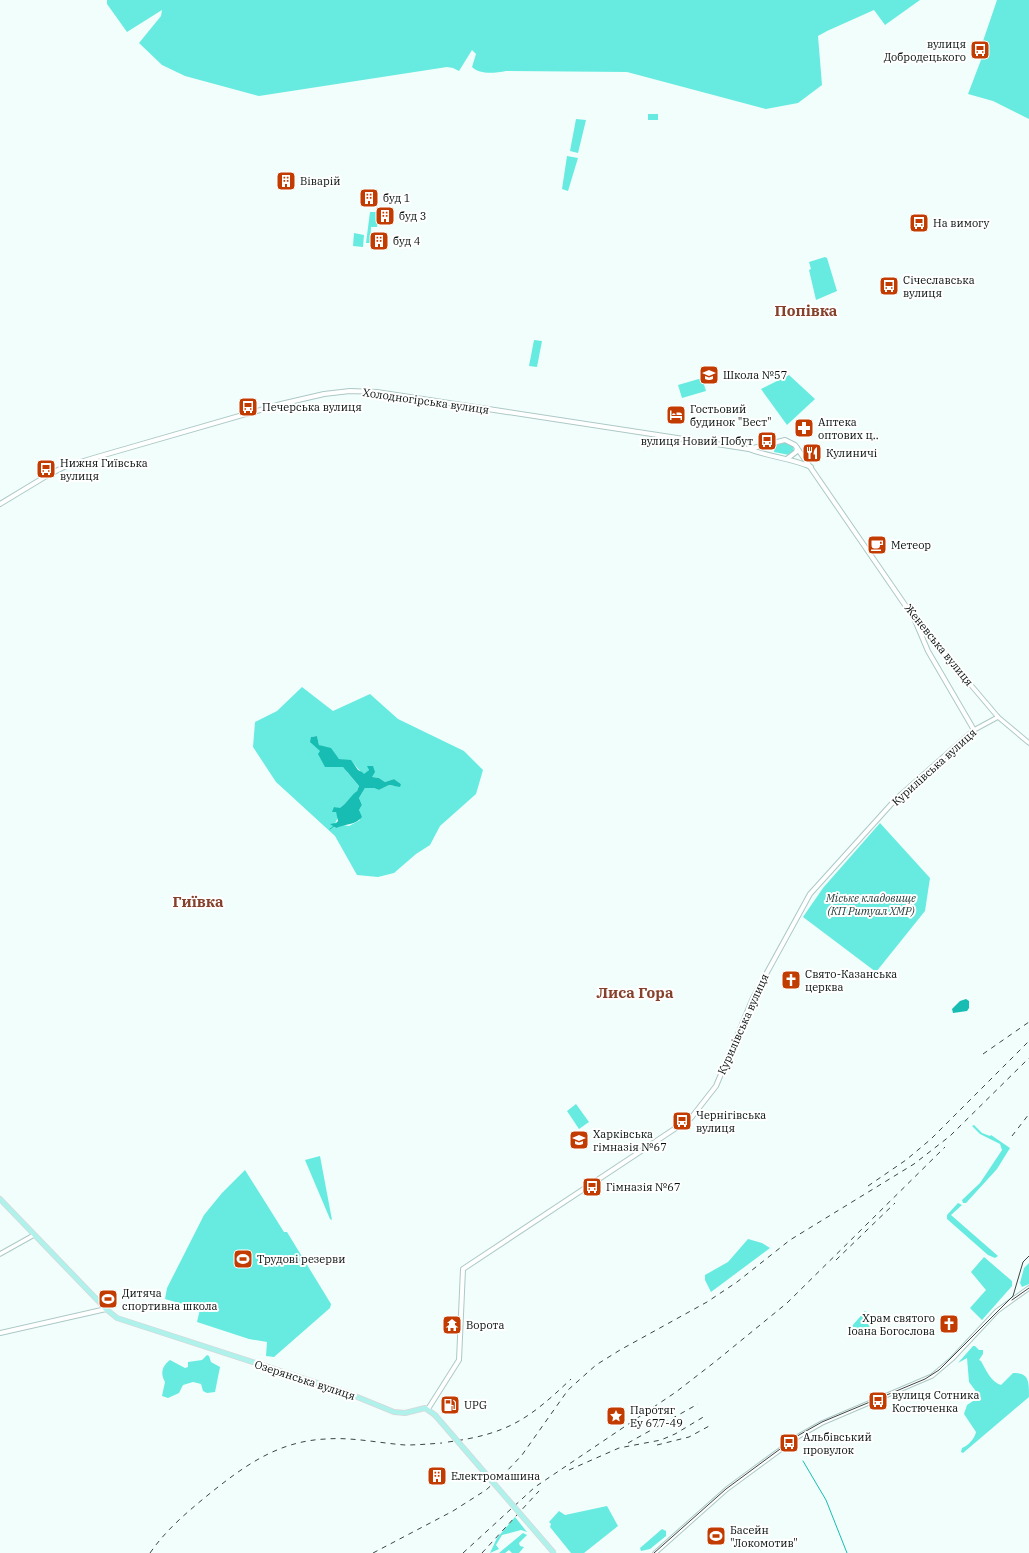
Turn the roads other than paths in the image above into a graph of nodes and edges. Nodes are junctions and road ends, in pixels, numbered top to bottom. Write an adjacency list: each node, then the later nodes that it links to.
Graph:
1 (771, 444): 2 (main road); 3 (main road, Холодногірська вулиця); 4 (main road)
2 (797, 448): 5 (main road); 6 (main road, Женевська вулиця)
3 (749, 449): 4 (main road, Холодногірська вулиця); 7 (main road, Холодногірська вулиця)
4 (772, 456): 5 (main road)
5 (788, 458): 6 (main road)
6 (812, 467): 8 (main road, Женевська вулиця)
7 (0, 504)
8 (914, 618): 9 (street, Женевська вулиця); 10 (main road)
9 (998, 717): 10 (street, Курилівська вулиця); 11 (street, Женевська вулиця)
10 (974, 730): 18 (main road, Курилівська вулиця)
11 (1029, 743)
12 (0, 1199): 13 (main road, Озерянська вулиця)
13 (34, 1235): 14 (street); 16 (main road, Озерянська вулиця)
14 (0, 1254)
15 (1029, 1288): 20 (street)
16 (106, 1309): 17 (main road); 18 (main road, Озерянська вулиця)
17 (0, 1333)
18 (428, 1409): 19 (main road, bridge)
19 (554, 1553)
20 (655, 1553)

